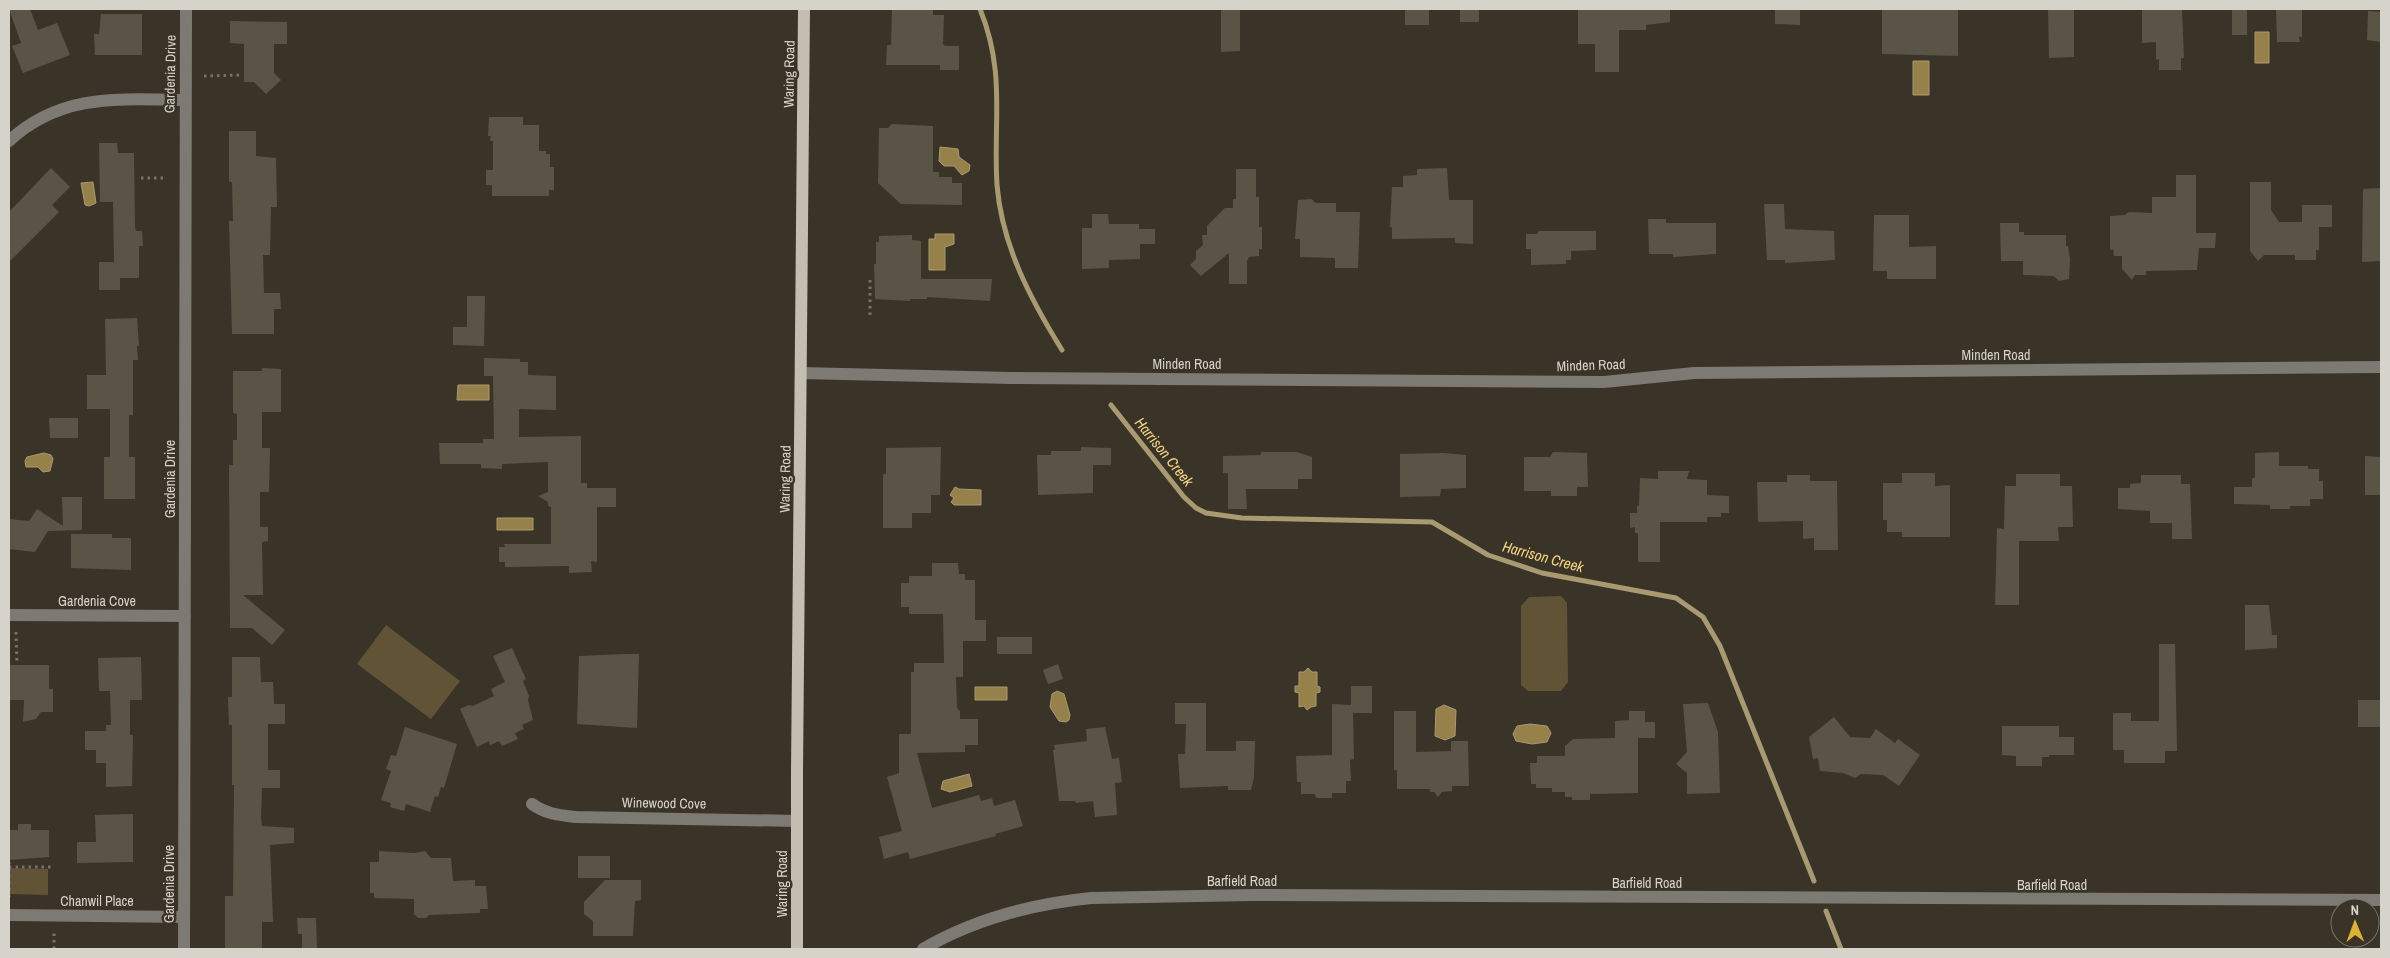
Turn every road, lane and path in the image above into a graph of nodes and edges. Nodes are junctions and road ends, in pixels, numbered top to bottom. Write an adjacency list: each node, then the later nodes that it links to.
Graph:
1 (186, 9): 5 (street, Gardenia Drive)
2 (804, 9): 12 (main road, Waring Road)
3 (242, 75): 4 (path)
4 (204, 76)
5 (185, 100): 6 (street); 14 (street, Gardenia Drive)
6 (9, 141)
7 (142, 178): 8 (path)
8 (167, 178)
9 (870, 280): 10 (path)
10 (870, 315)
11 (2381, 367): 12 (street, Minden Road)
12 (801, 373): 18 (main road, Waring Road)
13 (9, 616): 14 (street, Gardenia Cove)
14 (185, 616): 25 (street, Gardenia Drive)
15 (16, 632): 16 (path)
16 (17, 664)
17 (532, 804): 18 (street, Winewood Cove)
18 (797, 820): 29 (main road, Waring Road)
19 (9, 862): 20 (path)
20 (9, 867): 21 (path); 22 (path)
21 (53, 867)
22 (9, 897)
23 (2381, 900): 30 (street, Barfield Road)
24 (9, 915): 25 (street, Chanwil Place)
25 (184, 917): 28 (street, Gardenia Drive)
26 (54, 933): 27 (path)
27 (54, 949)
28 (184, 949)
29 (798, 949)
30 (923, 949)

